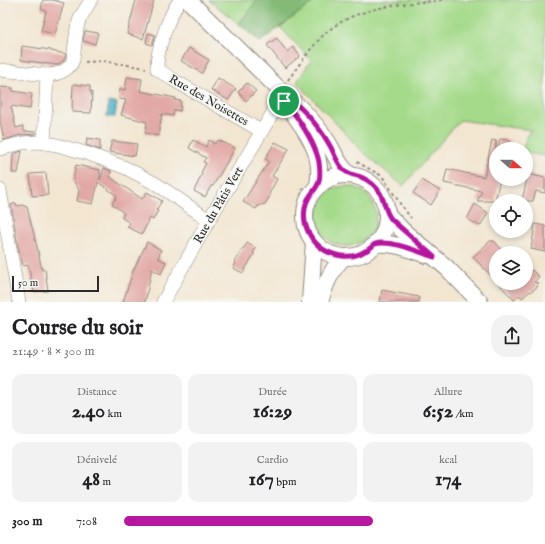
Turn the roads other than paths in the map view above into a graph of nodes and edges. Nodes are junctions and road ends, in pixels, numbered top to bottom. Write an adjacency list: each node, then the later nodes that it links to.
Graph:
1 (91, 0): 5 (street)
2 (180, 0): 8 (street, Rue des Noisettes)
3 (188, 0): 6 (street)
4 (0, 70): 5 (street)
5 (47, 75): 9 (street)
6 (280, 91): 11 (street); 12 (street)
7 (275, 109): 8 (street, Rue du Pâtis Vert)
8 (261, 130): 15 (street, Rue du Pâtis Vert)
9 (44, 142): 10 (street); 15 (street)
10 (0, 149)
11 (350, 175): 12 (street); 14 (street)
12 (311, 185): 16 (street)
13 (0, 190): 20 (street)
14 (387, 214): 17 (street); 19 (street)
15 (209, 220): 21 (street, Rue du Pâtis Vert)
16 (308, 240): 18 (street); 22 (street)
17 (375, 244): 18 (street); 19 (street)
18 (344, 257): 23 (street)
19 (434, 257): 24 (street)
20 (19, 302)
21 (163, 302)
22 (310, 302)
23 (320, 302)
24 (480, 302)

